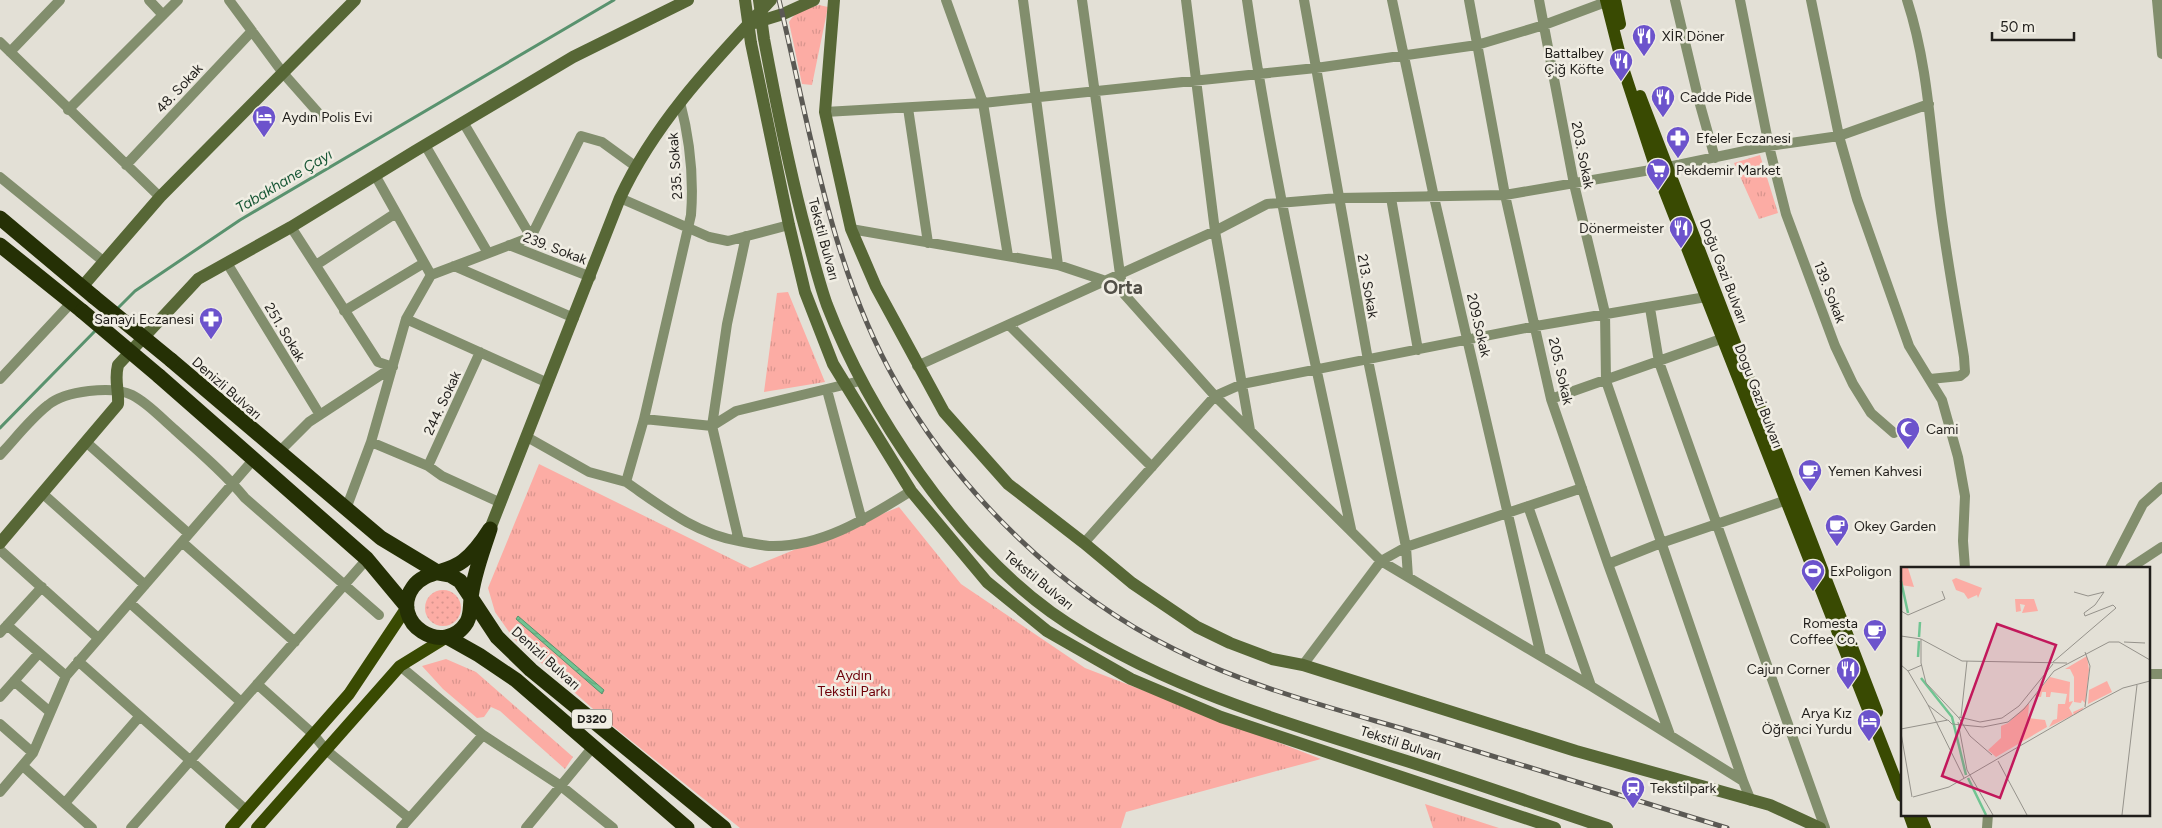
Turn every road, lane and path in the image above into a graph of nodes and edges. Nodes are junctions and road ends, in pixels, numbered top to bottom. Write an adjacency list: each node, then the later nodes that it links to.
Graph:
1 (60, 0): 31 (street)
2 (149, 0): 27 (street)
3 (178, 0): 27 (street)
4 (229, 0): 29 (street)
5 (355, 0): 35 (main road)
6 (688, 0): 47 (main road)
7 (745, 0): 26 (main road)
8 (771, 0): 26 (main road)
9 (814, 0): 26 (main road)
10 (834, 0): 45 (main road)
11 (946, 0): 41 (street)
12 (1023, 0): 39 (street)
13 (1082, 0): 38 (street)
14 (1186, 0): 37 (street)
15 (1247, 0): 36 (street)
16 (1304, 0): 34 (street, 213. Sokak)
17 (1392, 0): 33 (street, 209.Sokak)
18 (1469, 0): 30 (street, 205. Sokak)
19 (1539, 0): 28 (street, 203. Sokak)
20 (1609, 0): 28 (street); 54 (main road, Doğu Gazi Bulvarı)
21 (1675, 0): 51 (street)
22 (1740, 0): 50 (street, 139. Sokak)
23 (1811, 0): 48 (street)
24 (1907, 0): 42 (street)
25 (2157, 0): 32 (street)
26 (758, 14): 40 (main road); 67 (main road); 110 (main road, Tekstil Bulvarı)
27 (163, 15): 44 (street)
28 (1544, 25): 30 (street); 57 (street, 203. Sokak)
29 (252, 31): 35 (street); 52 (street, 48. Sokak)
30 (1478, 45): 33 (street); 58 (street, 205. Sokak)
31 (3, 47): 44 (street)
32 (2162, 54)
33 (1403, 55): 34 (street); 60 (street, 209.Sokak)
34 (1316, 68): 36 (street); 62 (street, 213. Sokak)
35 (283, 73): 46 (street); 59 (main road)
36 (1258, 75): 37 (street); 64 (street)
37 (1196, 81): 38 (street); 71 (street)
38 (1094, 92): 39 (street); 85 (street)
39 (1037, 98): 41 (street); 83 (street)
40 (680, 102): 53 (main road); 69 (street, 235. Sokak)
41 (983, 103): 43 (street); 78 (street)
42 (1929, 104): 48 (street); 109 (street)
43 (908, 108): 45 (street); 74 (street)
44 (68, 110): 52 (street)
45 (825, 112): 70 (main road)
46 (321, 116)
47 (463, 122): 49 (main road); 73 (street)
48 (1839, 136): 50 (street); 109 (street)
49 (425, 144): 55 (main road); 77 (street)
50 (1769, 146): 51 (street); 123 (street, 139. Sokak)
51 (1715, 158): 54 (street)
52 (126, 165): 59 (street)
53 (635, 166): 61 (main road); 73 (street)
54 (1662, 168): 57 (street); 90 (main road, Dogu Gazi Bulvarı); 99 (main road, Doğu Gazi Bulvarı)
55 (375, 175): 65 (street); 68 (main road)
56 (0, 177): 79 (street)
57 (1574, 184): 58 (street); 94 (street, 203. Sokak)
58 (1505, 195): 60 (street); 98 (street, 205. Sokak)
59 (160, 197): 79 (main road)
60 (1434, 197): 63 (street); 100 (street, 209.Sokak)
61 (620, 198): 69 (street); 87 (main road)
62 (1338, 198): 63 (street); 64 (street); 103 (street, 213. Sokak)
63 (1391, 198): 101 (street)
64 (1281, 202): 71 (street); 107 (street)
65 (396, 213): 81 (street); 82 (street)
66 (0, 218): 89 (highway, Denizli Bulvarı)
67 (789, 225): 72 (street); 114 (main road)
68 (291, 227): 80 (main road); 82 (street)
69 (689, 228): 72 (street); 120 (street, 235. Sokak)
70 (851, 229): 74 (street); 105 (main road)
71 (1215, 231): 85 (street); 113 (street)
72 (746, 236): 121 (street)
73 (531, 237): 76 (street)
74 (928, 243): 78 (street)
75 (0, 245): 91 (highway)
76 (509, 245): 77 (street); 87 (street, 239. Sokak)
77 (488, 253): 84 (street)
78 (1008, 256): 83 (street)
79 (103, 261): 89 (main road)
80 (227, 263): 116 (main road); 119 (street, 251. Sokak)
81 (424, 263): 86 (street); 93 (street)
82 (316, 265): 93 (street)
83 (1058, 265): 88 (street)
84 (454, 266): 86 (street); 95 (street)
85 (1120, 274): 88 (street); 117 (street)
86 (431, 275): 96 (street)
87 (591, 277): 95 (main road)
88 (1103, 280): 97 (street)
89 (88, 292): 127 (highway, Denizli Bulvarı, bridge)
90 (1706, 297): 92 (street); 99 (main road, Dogu Gazi Bulvarı)
91 (76, 307): 108 (street); 129 (highway, bridge)
92 (1650, 308): 94 (street); 104 (street)
93 (344, 311): 106 (street)
94 (1605, 313): 98 (street); 111 (street, 203. Sokak)
95 (574, 318): 112 (main road)
96 (406, 319): 102 (street); 106 (street)
97 (1009, 325): 105 (street); 131 (street)
98 (1536, 326): 100 (street); 118 (street, 205. Sokak)
99 (1723, 333): 104 (street); 138 (main road, Doğu Gazi Bulvarı)
100 (1468, 339): 101 (street); 142 (street, 209.Sokak)
101 (1418, 350): 103 (street)
102 (480, 352): 112 (street); 130 (street, 244. Sokak)
103 (1368, 360): 107 (street); 152 (street, 213. Sokak)
104 (1658, 362): 111 (street); 144 (street)
105 (917, 366): 150 (main road)
106 (393, 367): 119 (street); 126 (street)
107 (1316, 370): 113 (street); 146 (street)
108 (0, 379)
109 (1930, 380): 158 (street)
110 (860, 381): 114 (street); 217 (main road, Tekstil Bulvarı)
111 (1606, 381): 118 (street); 151 (street, 203. Sokak)
112 (548, 382): 124 (main road)
113 (1242, 384): 117 (street); 122 (street)
114 (844, 386): 115 (street); 136 (main road)
115 (827, 390): 121 (street); 143 (street)
116 (119, 392): 125 (main road); 128 (street); 132 (street)
117 (1215, 396): 122 (street); 131 (street)
118 (1551, 399): 135 (street, 205. Sokak)
119 (320, 415): 127 (street)
120 (644, 419): 121 (street); 133 (street, 235. Sokak)
121 (712, 426): 148 (street)
122 (1250, 430): 146 (street)
123 (1894, 433)
124 (527, 437): 133 (street); 139 (main road)
125 (86, 442): 137 (main road); 147 (street)
126 (371, 442): 130 (street); 141 (street)
127 (278, 452): 141 (highway, Denizli Bulvarı)
128 (0, 455)
129 (254, 460): 132 (street); 155 (highway)
130 (428, 466): 139 (street)
131 (1152, 467): 150 (street)
132 (232, 482): 147 (street); 163 (street)
133 (626, 482): 148 (street)
134 (2162, 487): 159 (street)
135 (1582, 488): 140 (street); 157 (street, 205. Sokak)
136 (911, 491): 143 (street); 216 (main road)
137 (42, 493): 149 (main road); 164 (street)
138 (1790, 499): 144 (street); 196 (main road, Doğu Gazi Bulvarı); 200 (main road)
139 (501, 503): 145 (main road)
140 (1528, 506): 142 (street); 182 (street)
141 (346, 509): 161 (highway, Denizli Bulvarı)
142 (1508, 511): 152 (street); 175 (street, 209.Sokak)
143 (862, 521): 148 (street)
144 (1716, 524): 151 (street); 219 (street)
145 (490, 529): 161 (highway); 166 (highway)
146 (1351, 530): 156 (street)
147 (186, 538): 164 (street); 173 (street)
148 (739, 541)
149 (0, 543)
150 (1084, 543): 177 (main road)
151 (1661, 543): 157 (street); 197 (street, 203. Sokak)
152 (1406, 547): 156 (street); 162 (street, 213. Sokak)
153 (2162, 547): 160 (street)
154 (0, 550): 165 (street)
155 (367, 558): 163 (street); 168 (highway)
156 (1381, 561): 162 (street); 177 (street)
157 (1608, 564): 190 (street, 205. Sokak)
158 (1965, 567)
159 (2111, 567)
160 (2132, 567)
161 (439, 573): 166 (highway); 168 (highway)
162 (1408, 577): 175 (street)
163 (345, 584): 169 (street); 173 (street)
164 (145, 585): 167 (street)
165 (42, 587): 170 (street); 172 (street)
166 (471, 600): 171 (highway); 215 (highway, Denizli Bulvarı / D320)
167 (130, 603): 172 (street); 184 (street)
168 (407, 607): 171 (highway); 188 (main road)
169 (379, 615)
170 (4, 629): 174 (street)
171 (447, 637): 178 (main road); 191 (highway, D320)
172 (98, 638): 176 (street)
173 (295, 642): 181 (street)
174 (39, 653): 179 (street); 180 (street)
175 (1541, 656): 182 (street)
176 (78, 661): 179 (street); 186 (street)
177 (1303, 665): 201 (main road)
178 (400, 666): 189 (street); 192 (main road)
179 (66, 676): 185 (street)
180 (14, 681): 183 (street); 185 (street)
181 (257, 684): 184 (street); 188 (street)
182 (1591, 686): 190 (street)
183 (0, 697)
184 (241, 702): 194 (street)
185 (50, 712): 193 (street)
186 (139, 717): 194 (street); 202 (street)
187 (0, 724): 193 (street)
188 (313, 734): 192 (street); 203 (main road)
189 (483, 735): 198 (street); 206 (street)
190 (1670, 735): 197 (street)
191 (592, 748): 198 (street); 214 (highway, D320)
192 (326, 750): 206 (street); 210 (main road)
193 (33, 753): 195 (street)
194 (189, 761): 203 (street); 208 (street)
195 (23, 766): 199 (street); 202 (street)
196 (1901, 773)
197 (1742, 781): 201 (street, 203. Sokak)
198 (561, 786): 212 (street); 213 (street)
199 (0, 792)
200 (1901, 793)
201 (1752, 800): 218 (main road)
202 (65, 804): 207 (street)
203 (246, 810): 209 (main road)
204 (1910, 816): 220 (main road)
205 (1920, 816): 221 (main road)
206 (408, 818): 211 (street)
207 (92, 828)
208 (131, 828)
209 (231, 828)
210 (256, 828)
211 (401, 828)
212 (526, 828)
213 (613, 828)
214 (687, 828)
215 (724, 828)
216 (1555, 828)
217 (1607, 828)
218 (1820, 828)
219 (1825, 828)
220 (1914, 828)
221 (1925, 828)

